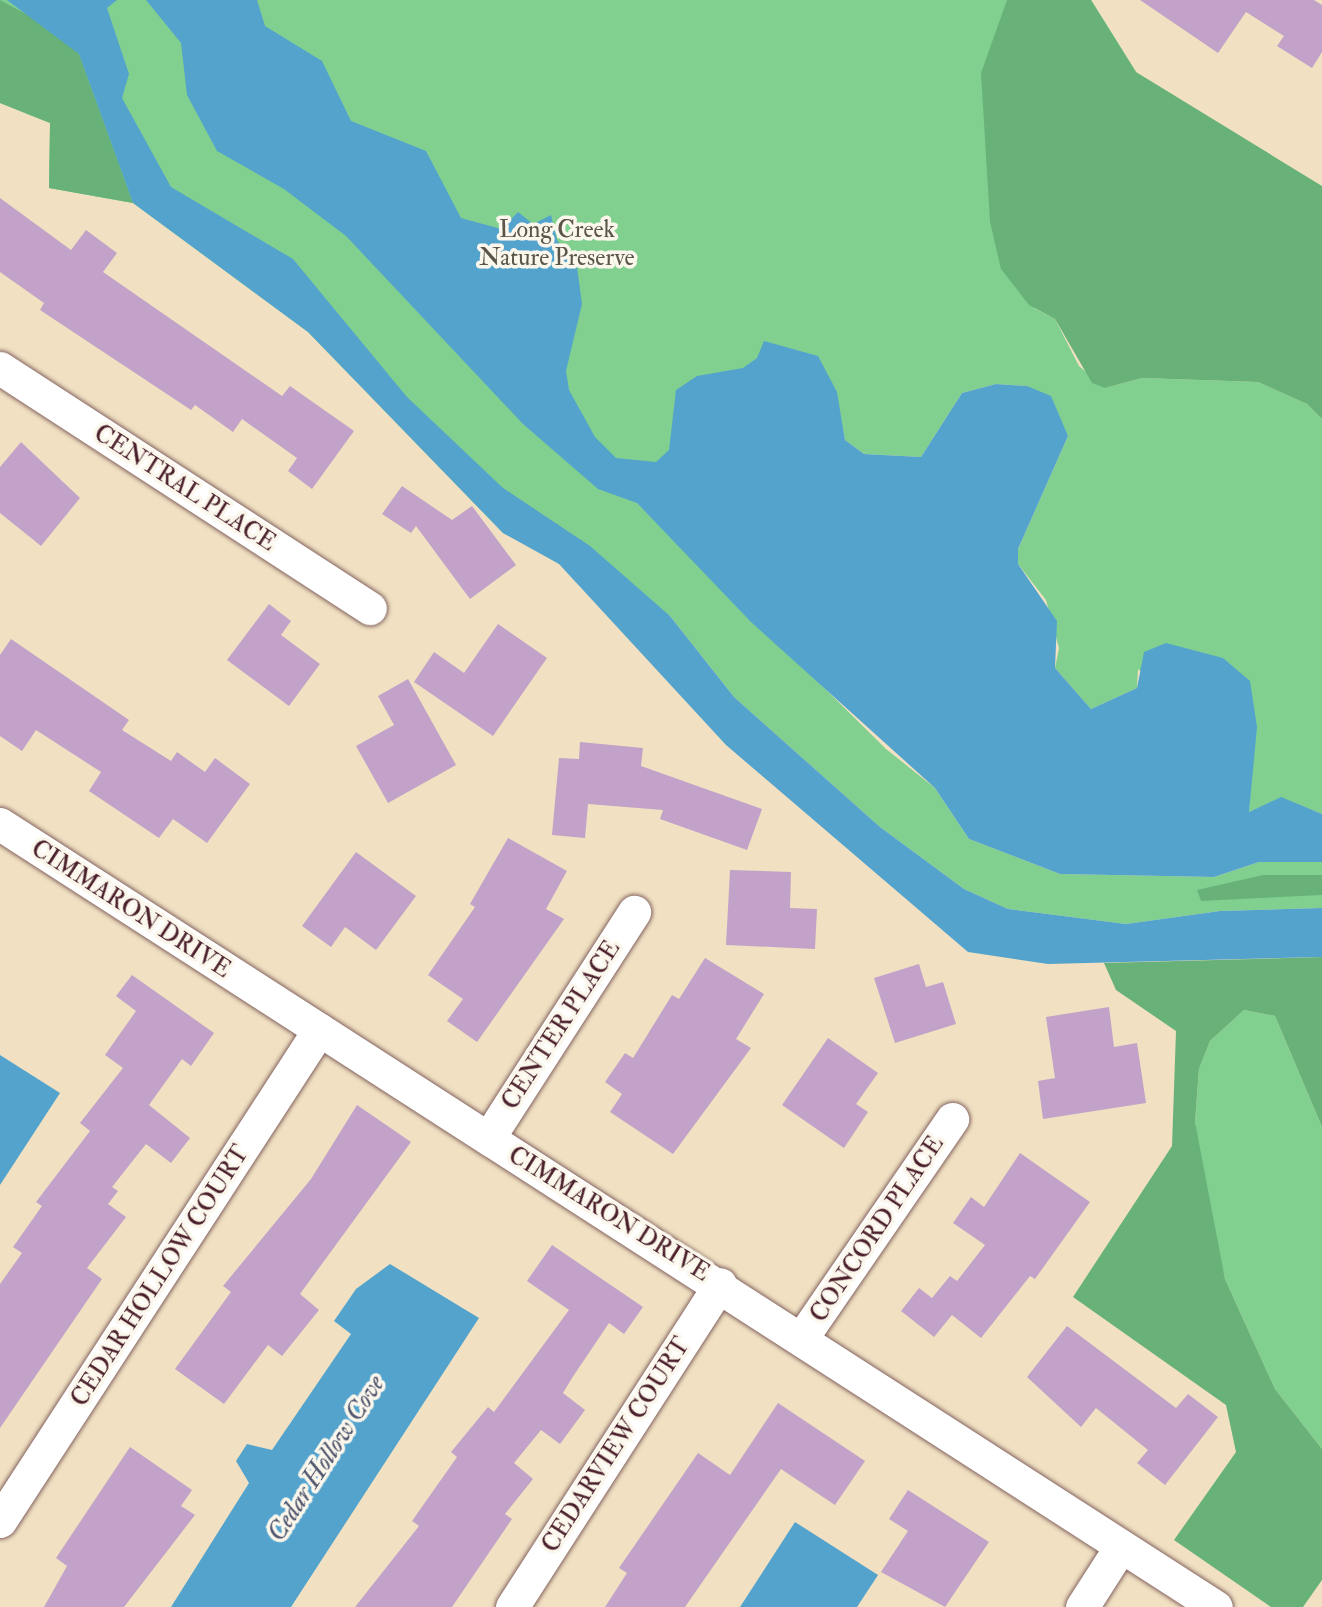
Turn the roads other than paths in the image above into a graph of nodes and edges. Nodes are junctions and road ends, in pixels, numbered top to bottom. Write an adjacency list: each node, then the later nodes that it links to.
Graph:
1 (0, 368): 2 (street, CENTRAL PLACE)
2 (370, 608)
3 (0, 824): 5 (street, CIMMARON DRIVE)
4 (634, 912): 7 (street, CENTER PLACE)
5 (320, 1030): 7 (street, CIMMARON DRIVE); 10 (street, CEDAR HOLLOW COURT)
6 (952, 1119): 9 (street, CONCORD PLACE)
7 (489, 1137): 8 (street, CIMMARON DRIVE)
8 (720, 1283): 9 (street, CIMMARON DRIVE); 12 (street, CEDARVIEW COURT)
9 (801, 1339): 11 (street, CIMMARON DRIVE)
10 (0, 1521)
11 (1121, 1546): 13 (street); 14 (street, CIMMARON DRIVE)
12 (512, 1607)
13 (1082, 1607)
14 (1216, 1607)

